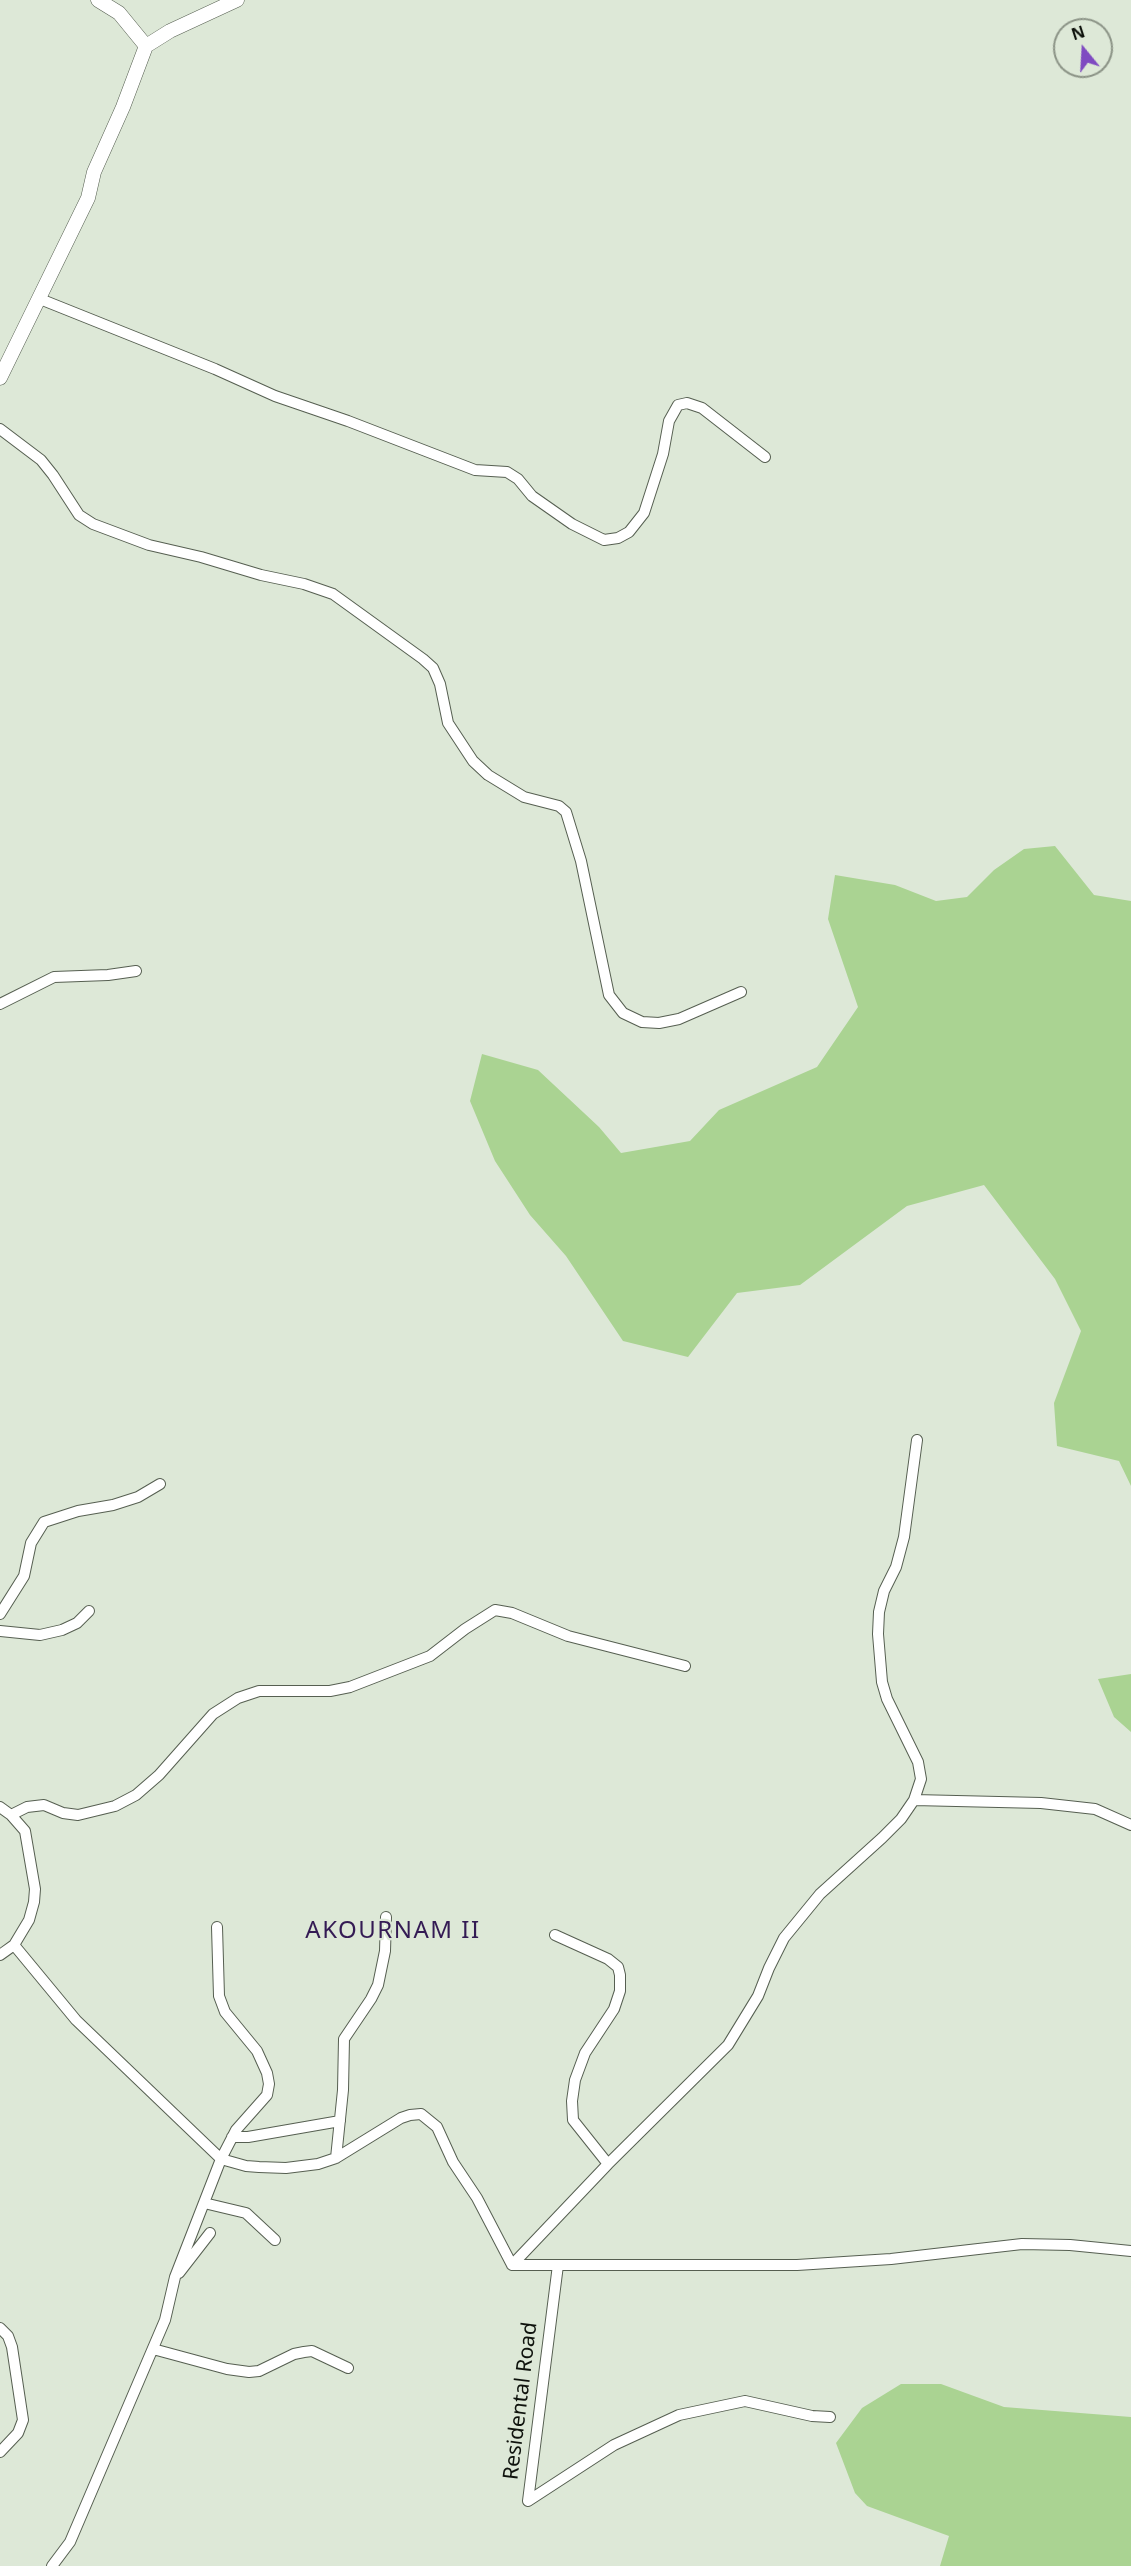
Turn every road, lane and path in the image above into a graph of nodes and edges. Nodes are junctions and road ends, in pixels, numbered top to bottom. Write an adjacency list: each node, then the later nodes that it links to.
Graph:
1 (98, 0): 3 (street)
2 (237, 0): 3 (street)
3 (146, 45): 4 (street)
4 (40, 299): 5 (street); 7 (street)
5 (0, 378)
6 (0, 429): 9 (street)
7 (765, 457)
8 (136, 971): 10 (street)
9 (741, 992)
10 (0, 1004)
11 (917, 1440): 17 (street)
12 (160, 1484): 14 (street)
13 (89, 1611): 15 (street)
14 (0, 1614)
15 (0, 1631)
16 (685, 1666): 19 (street)
17 (914, 1800): 20 (street); 30 (street)
18 (0, 1807): 19 (street)
19 (11, 1815): 24 (street)
20 (1131, 1825)
21 (386, 1917): 26 (street)
22 (217, 1927): 27 (street)
23 (555, 1935): 30 (street)
24 (14, 1945): 25 (street); 29 (street)
25 (0, 1955)
26 (340, 2121): 27 (street); 28 (street)
27 (232, 2137): 29 (street)
28 (336, 2158): 29 (street); 35 (street)
29 (221, 2159): 31 (street)
30 (609, 2164): 35 (street)
31 (204, 2203): 33 (street); 37 (street)
32 (210, 2233): 37 (street)
33 (275, 2240)
34 (1131, 2251): 36 (street)
35 (512, 2265): 36 (street)
36 (558, 2265): 41 (street, Residental Road)
37 (175, 2277): 39 (street)
38 (0, 2328): 42 (street)
39 (153, 2349): 40 (street); 43 (street)
40 (348, 2368)
41 (830, 2417)
42 (0, 2452)
43 (52, 2566)

